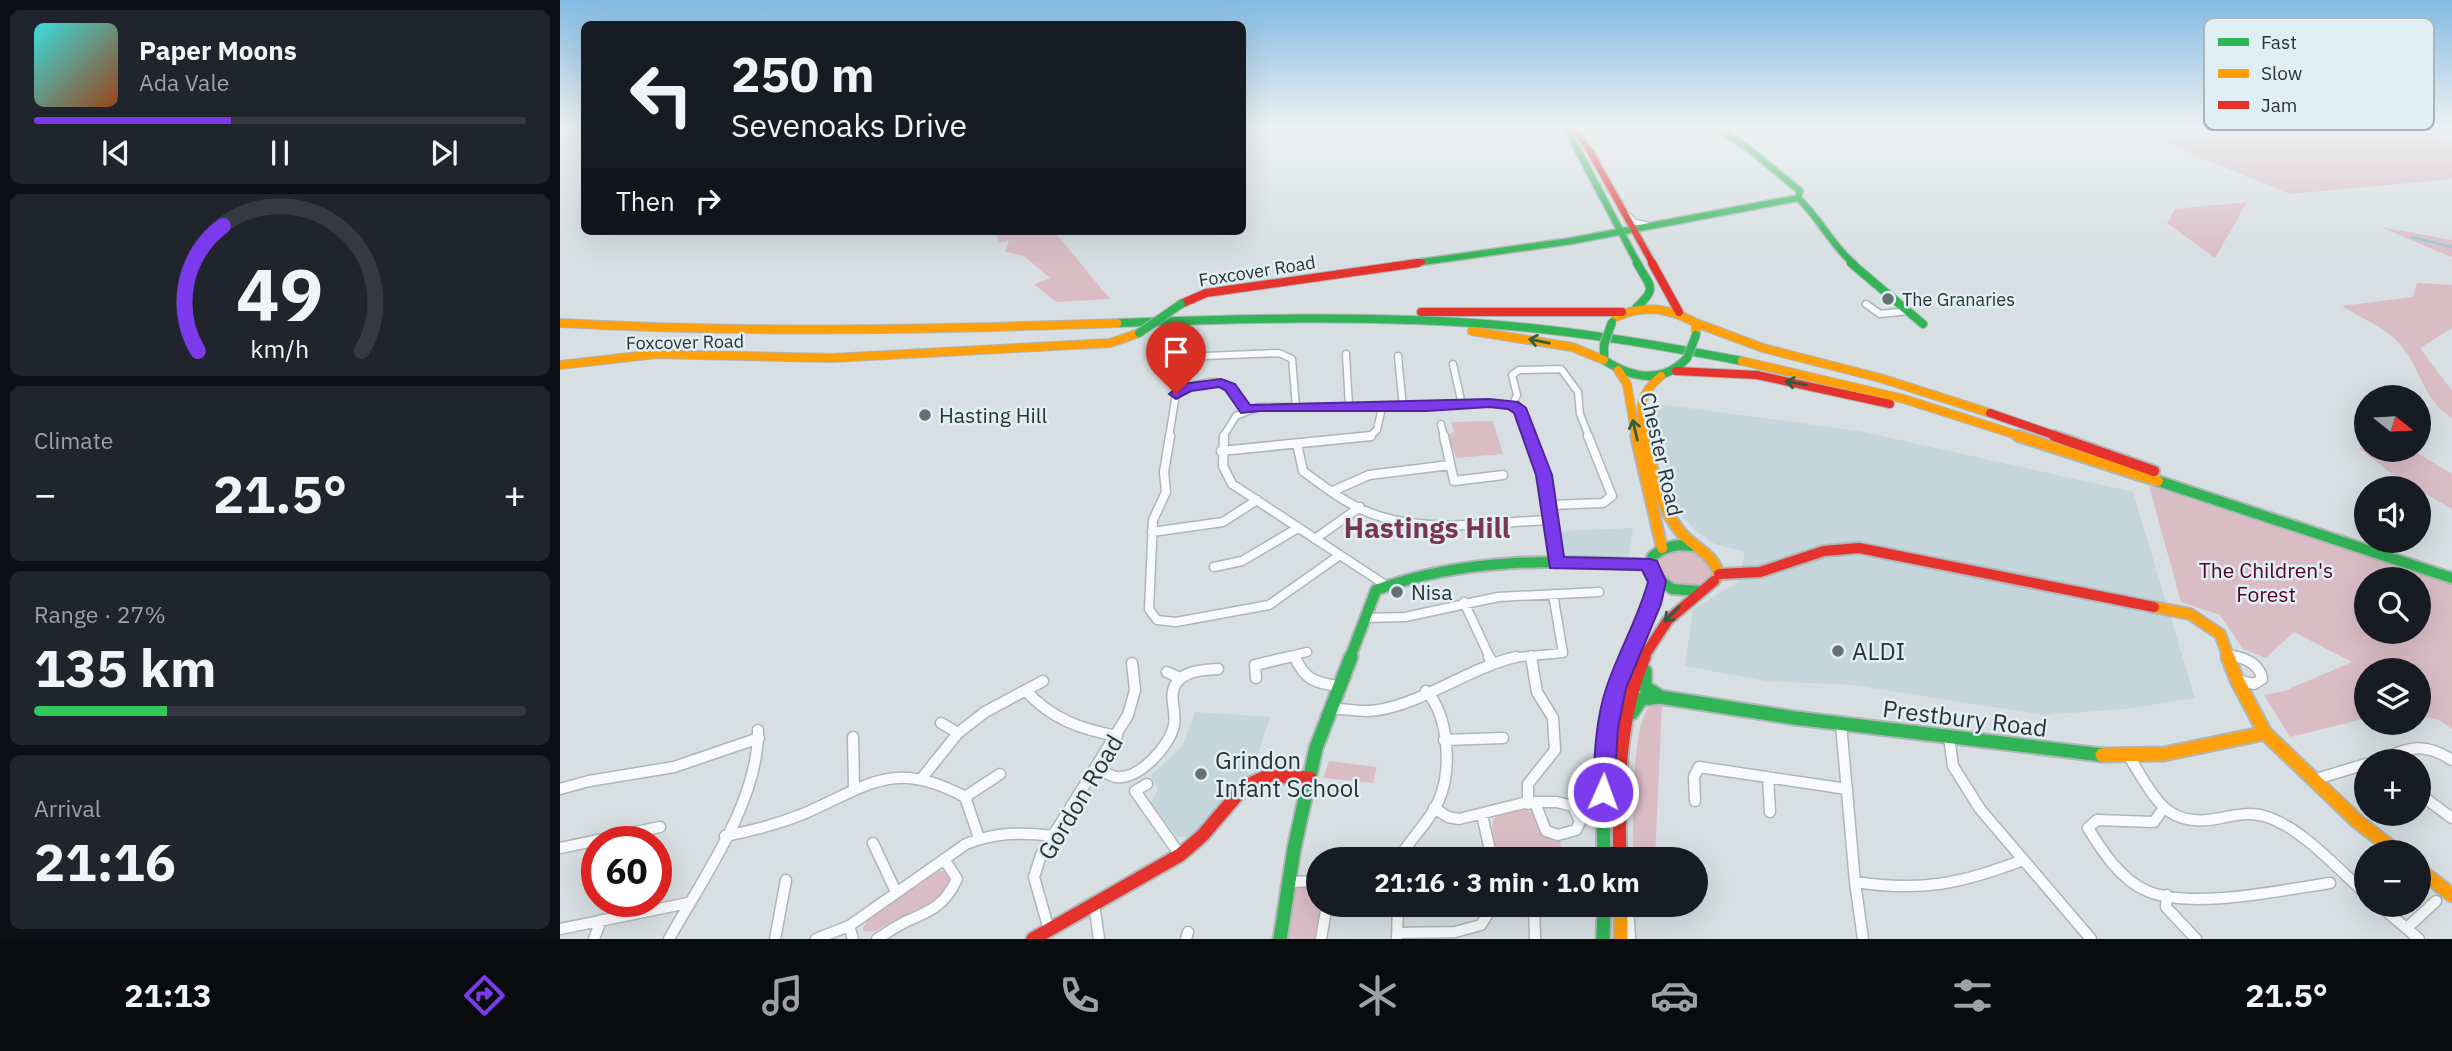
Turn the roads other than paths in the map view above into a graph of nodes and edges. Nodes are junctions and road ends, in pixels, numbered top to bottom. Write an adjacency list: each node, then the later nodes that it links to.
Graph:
1 (1589, 172): 8 (main road)
2 (1600, 172): 4 (main road)
3 (1777, 172): 5 (main road)
4 (1615, 198): 6 (street); 7 (main road)
5 (1798, 198): 6 (main road, Foxcover Road); 13 (main road)
6 (1648, 225): 7 (main road, Foxcover Road)
7 (1632, 228): 8 (main road, Foxcover Road); 15 (main road)
8 (1619, 230): 9 (main road, Foxcover Road); 10 (main road)
9 (1600, 235): 10 (street); 25 (main road, Foxcover Road, bridge)
10 (1634, 257): 12 (main road)
11 (1867, 304): 13 (street)
12 (1637, 307): 14 (main road); 15 (main road)
13 (1909, 311): 20 (main road)
14 (1622, 312): 16 (main road); 24 (main road, bridge)
15 (1679, 312): 19 (main road)
16 (1326, 313): 18 (main road); 41 (main road)
17 (1283, 318): 18 (main road); 24 (main road, one-way to 17); 45 (main road)
18 (560, 320)
19 (1696, 323): 28 (main road, bridge); 41 (main road)
20 (1923, 324)
21 (1346, 354): 33 (street)
22 (1204, 356): 32 (street)
23 (1398, 356): 35 (street)
24 (1604, 360): 27 (main road)
25 (560, 365)
26 (1452, 365): 30 (street)
27 (1618, 370): 29 (main road); 53 (main road, Chester Road, one-way to 27)
28 (1676, 371): 29 (main road); 45 (main road, one-way to 28)
29 (1661, 376): 52 (main road, Chester Road)
30 (1462, 405): 31 (street); 35 (street)
31 (1512, 405): 46 (street); 46 (street)
32 (1296, 407): 33 (street); 36 (street)
33 (1349, 407): 34 (street)
34 (1382, 407): 35 (street); 38 (street)
35 (1403, 407)
36 (1246, 410): 39 (street); 50 (street)
37 (1441, 424): 40 (street)
38 (1297, 444): 39 (street); 43 (street)
39 (1221, 451): 44 (street)
40 (1450, 465): 42 (street); 43 (street)
41 (2164, 474): 58 (main road)
42 (1503, 475)
43 (1333, 491): 47 (street)
44 (1257, 500): 49 (street); 50 (street)
45 (2221, 502): 60 (main road)
46 (1549, 505): 48 (street)
47 (1360, 507): 48 (street); 51 (street)
48 (1550, 520): 55 (street)
49 (1298, 527): 51 (street); 57 (street)
50 (1152, 532): 54 (street)
51 (1315, 539): 54 (street)
52 (1696, 547): 53 (main road, Chester Road); 59 (main road, Chester Road)
53 (1662, 548): 56 (main road, Chester Road)
54 (1340, 555): 62 (street)
55 (1556, 564): 56 (main road); 62 (main road)
56 (1650, 565): 61 (main road)
57 (1214, 567)
58 (2452, 569)
59 (1718, 575): 63 (main road); 70 (main road)
60 (2452, 578)
61 (1657, 581): 63 (main road); 127 (main road)
62 (1384, 584): 67 (main road)
63 (1702, 590): 68 (main road, one-way to 68)
64 (1599, 592): 65 (street)
65 (1553, 594): 66 (street); 71 (street)
66 (1464, 602): 67 (street); 73 (street)
67 (1365, 618): 81 (main road)
68 (1650, 646): 84 (main road); 88 (main road)
69 (1307, 652): 72 (street)
70 (2229, 654): 79 (main road); 79 (street)
71 (1531, 655): 73 (street); 112 (street)
72 (1295, 656): 78 (street); 81 (street)
73 (1492, 662): 83 (street)
74 (1132, 663): 91 (street, Gordon Road)
75 (1218, 669): 77 (street)
76 (1167, 672): 77 (street)
77 (1180, 678): 99 (street)
78 (1256, 678)
79 (2237, 680): 90 (main road)
80 (1043, 681): 82 (street)
81 (1338, 686): 85 (main road)
82 (1026, 691): 89 (street); 91 (street)
83 (1426, 691): 85 (street); 95 (street)
84 (1660, 696): 87 (main road, Prestbury Road); 88 (main road)
85 (1331, 708): 104 (main road)
86 (941, 723): 89 (street)
87 (1841, 724): 93 (main road, Prestbury Road); 109 (street)
88 (1624, 729): 128 (main road)
89 (958, 733): 103 (street)
90 (2265, 733): 97 (main road, Prestbury Road); 105 (main road)
91 (1117, 736): 99 (street, Gordon Road)
92 (853, 737): 107 (street)
93 (1949, 737): 97 (main road, Prestbury Road); 132 (street)
94 (1503, 738): 95 (street)
95 (1444, 740): 114 (street)
96 (2409, 749): 98 (street)
97 (2129, 757): 115 (street)
98 (2452, 760)
99 (1096, 767): 120 (street, Gordon Road)
100 (2354, 768): 105 (street)
101 (1000, 774): 110 (street)
102 (1768, 776): 109 (street); 111 (street); 116 (street)
103 (922, 778): 107 (street); 110 (street)
104 (1310, 778): 130 (main road); 135 (main road)
105 (2313, 780): 122 (main road)
106 (1147, 784): 130 (street)
107 (855, 787): 119 (street)
108 (560, 789): 119 (street)
109 (1847, 789): 137 (street)
110 (965, 797): 121 (street)
111 (1695, 800)
112 (1532, 803): 112 (street); 117 (street)
113 (2431, 803): 118 (street)
114 (1434, 808): 117 (street); 125 (street)
115 (2163, 809): 139 (street); 141 (street)
116 (1770, 812)
117 (1482, 815): 126 (street)
118 (2452, 818)
119 (725, 836): 144 (street)
120 (1053, 836): 121 (street); 158 (street, Gordon Road)
121 (979, 838): 131 (street)
122 (2382, 840)
123 (873, 843): 140 (street)
124 (581, 844): 129 (street)
125 (1404, 847)
126 (1489, 847)
127 (1604, 847)
128 (1620, 847)
129 (560, 848)
130 (1180, 855): 145 (main road)
131 (944, 859): 140 (street); 165 (street)
132 (2023, 860): 137 (street); 175 (street)
133 (2431, 879): 142 (main road)
134 (786, 880): 162 (street)
135 (1289, 881): 136 (street); 168 (main road)
136 (1306, 881)
137 (1855, 882): 174 (street)
138 (2330, 883): 141 (street)
139 (2354, 884)
140 (896, 892): 155 (street)
141 (2167, 895): 176 (street)
142 (2452, 895)
143 (2437, 901): 156 (street)
144 (688, 903): 154 (street); 161 (street)
145 (1094, 904): 158 (main road); 167 (street)
146 (1325, 917): 169 (street)
147 (1398, 917): 159 (street)
148 (1486, 917): 159 (street)
149 (1534, 917): 170 (street)
150 (1605, 917): 171 (main road)
151 (1621, 917): 172 (main road)
152 (1629, 917): 173 (street)
153 (2394, 917): 156 (street)
154 (601, 920): 157 (street); 160 (street)
155 (849, 926): 163 (street); 164 (street)
156 (2407, 928): 177 (street)
157 (560, 929)
158 (1049, 930): 166 (main road)
159 (1397, 936)
160 (594, 939)
161 (669, 939)
162 (775, 939)
163 (816, 939)
164 (853, 939)
165 (877, 939)
166 (1033, 939)
167 (1099, 939)
168 (1280, 939)
169 (1321, 939)
170 (1535, 939)
171 (1604, 939)
172 (1621, 939)
173 (1630, 939)
174 (1863, 939)
175 (2091, 939)
176 (2196, 939)
177 (2419, 939)

